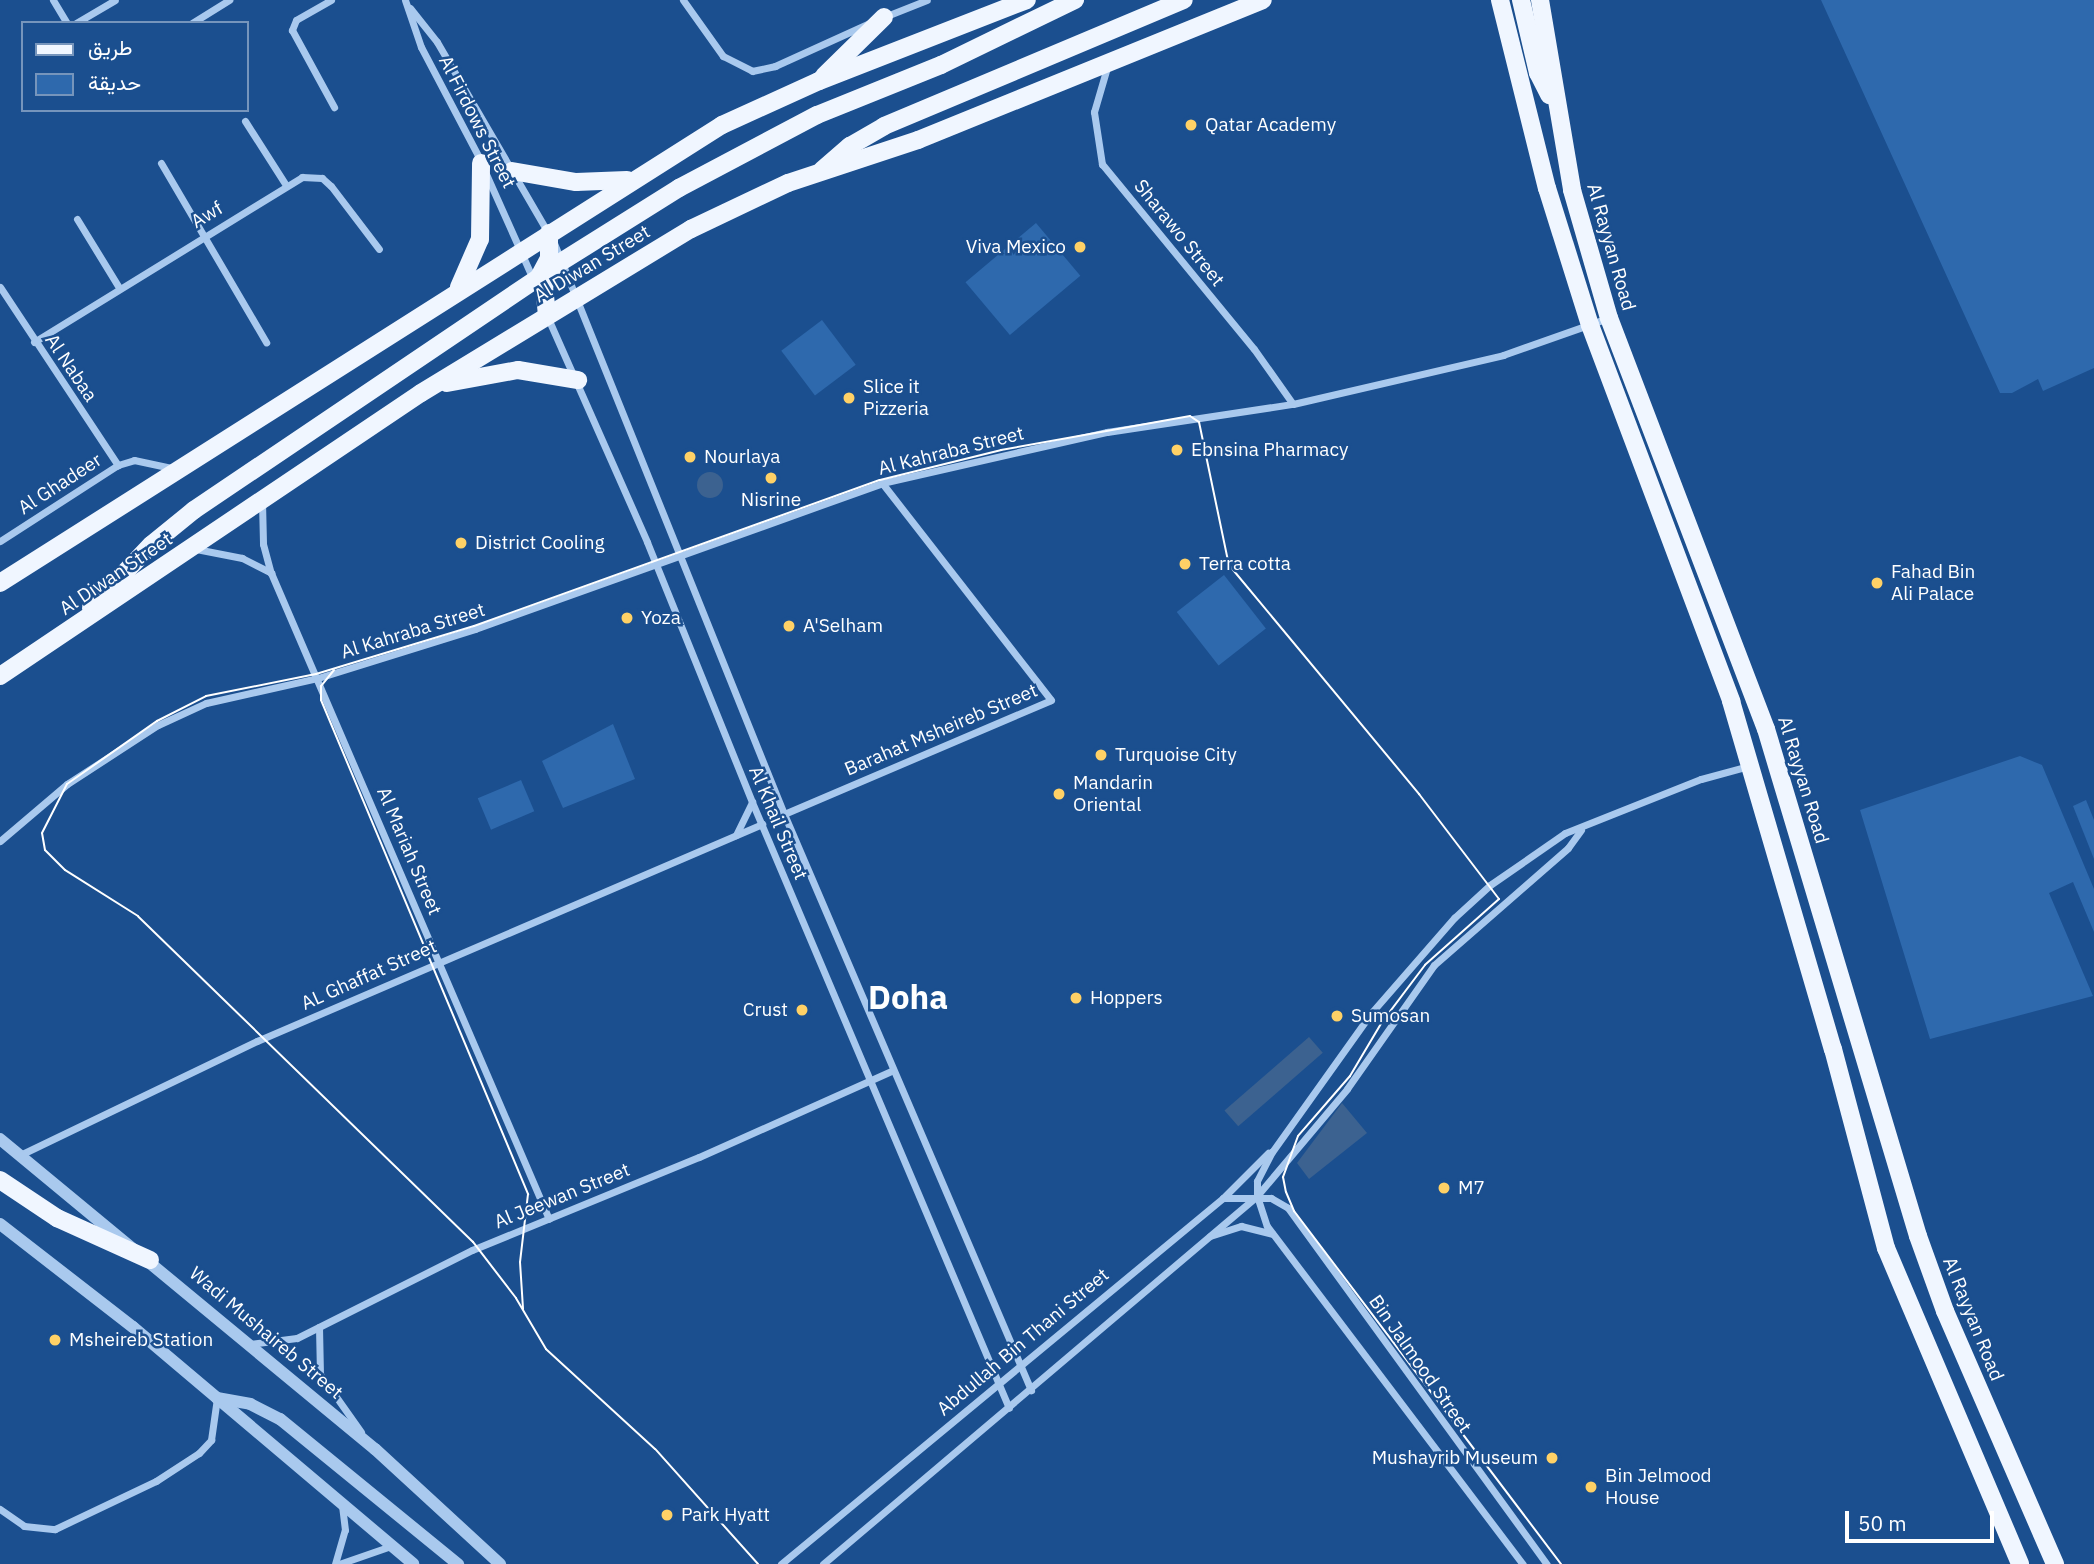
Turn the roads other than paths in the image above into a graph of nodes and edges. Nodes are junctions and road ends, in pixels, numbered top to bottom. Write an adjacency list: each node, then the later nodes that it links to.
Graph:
1 (53, 0): 16 (street)
2 (115, 0): 17 (street)
3 (229, 0): 18 (street)
4 (331, 0): 21 (street)
5 (683, 0): 15 (street)
6 (927, 0): 15 (street)
7 (1027, 0): 20 (main road)
8 (1075, 0): 35 (main road)
9 (1184, 0): 27 (main road)
10 (1263, 0): 19 (main road, Al Diwan Street)
11 (1500, 0): 43 (main road)
12 (1521, 0): 22 (main road)
13 (1540, 0): 22 (main road, Al Rayyan Road)
14 (407, 4): 25 (street, Al Firdows Street); 26 (street, Al Firdows Street)
15 (884, 17): 20 (main road)
16 (66, 21)
17 (79, 21)
18 (195, 21)
19 (1108, 64): 27 (main road, Al Diwan Street); 48 (street, Sharawo Street)
20 (819, 80): 28 (main road)
21 (334, 107)
22 (1556, 107): 42 (main road, Al Rayyan Road)
23 (245, 121): 29 (street)
24 (160, 163): 32 (street)
25 (481, 163): 34 (street, Al Firdows Street); 39 (main road)
26 (513, 171): 28 (main road); 31 (street, Al Firdows Street)
27 (820, 173): 40 (main road, Al Diwan Street)
28 (631, 179): 31 (main road)
29 (286, 185): 32 (street, Awf); 33 (street, Awf)
30 (77, 219): 37 (street)
31 (548, 233): 34 (main road); 35 (street, Al Khail Street); 36 (main road)
32 (205, 235): 37 (street, Awf); 45 (street)
33 (379, 249)
34 (521, 250): 36 (street, Al Khail Street); 39 (main road)
35 (562, 260): 40 (street, Al Khail Street); 41 (main road)
36 (534, 281): 41 (street, Al Khail Street); 59 (main road)
37 (118, 286): 44 (street, Awf)
38 (0, 287): 44 (street, Al Nabaa)
39 (455, 293): 50 (main road)
40 (578, 296): 41 (main road, Al Diwan Street); 55 (street, Al Khail Street)
41 (547, 315): 46 (street, Al Khail Street); 47 (main road, Al Diwan Street)
42 (1609, 318): 43 (street, Al Kahraba Street); 103 (main road, Al Rayyan Road)
43 (1590, 325): 48 (street, Al Kahraba Street); 62 (main road)
44 (34, 341): 49 (street, Al Nabaa)
45 (266, 342)
46 (578, 380): 47 (main road); 56 (street, Al Khail Street)
47 (421, 393): 52 (main road, Al Diwan Street)
48 (1293, 404): 51 (street, Al Kahraba Street)
49 (118, 465): 50 (street, Al Ghadeer); 53 (street, Al Ghadeer)
50 (180, 471): 58 (main road)
51 (882, 483): 55 (street, Al Kahraba Street); 64 (street, Barahat Msheireb Street)
52 (262, 501): 54 (main road, Al Diwan Street); 57 (street, Al Mariah Street)
53 (0, 541)
54 (192, 548): 57 (street); 59 (main road, Al Diwan Street)
55 (678, 556): 56 (street, Al Kahraba Street); 64 (street, Al Khail Street)
56 (656, 565): 61 (street, Al Kahraba Street); 63 (street, Al Khail Street)
57 (271, 573): 61 (street, Al Mariah Street)
58 (0, 583)
59 (73, 628): 60 (main road, Al Diwan Street)
60 (0, 676)
61 (318, 678): 68 (street, Al Kahraba Street); 69 (street, Al Mariah Street)
62 (1749, 766): 66 (street, Abdullah Bin Thani Street); 102 (main road)
63 (752, 802): 65 (street, Al Khail Street); 67 (street)
64 (783, 814): 70 (street, Al Khail Street)
65 (762, 824): 67 (street, AL Ghaffat Street); 71 (street, Al Khail Street)
66 (1581, 830): 73 (street, Abdullah Bin Thani Street); 76 (street, Abdullah Bin Thani Street)
67 (735, 835): 69 (street, AL Ghaffat Street)
68 (0, 841)
69 (439, 962): 74 (street, AL Ghaffat Street); 78 (street, Al Mariah Street)
70 (891, 1071): 71 (street, Al Jeewan Street); 85 (street, Al Khail Street)
71 (869, 1081): 78 (street, Al Jeewan Street); 86 (street, Al Khail Street)
72 (0, 1139): 74 (street, Wadi Mushaireb Street)
73 (1281, 1140): 76 (street, Abdullah Bin Thani Street); 77 (street, Abdullah Bin Thani Street)
74 (20, 1155): 82 (street, Wadi Mushaireb Street)
75 (0, 1180): 82 (main road)
76 (1257, 1196): 77 (street, Bin Jalmood Street); 80 (street, Bin Jalmood Street); 81 (street, Abdullah Bin Thani Street); 101 (street, Bin Jalmood Street)
77 (1223, 1198): 85 (street, Abdullah Bin Thani Street)
78 (549, 1219): 83 (street, Al Jeewan Street)
79 (0, 1224): 88 (street)
80 (1275, 1236): 81 (street); 100 (street, Bin Jalmood Street)
81 (1208, 1238): 87 (street, Abdullah Bin Thani Street)
82 (150, 1260): 84 (street, Wadi Mushaireb Street)
83 (319, 1327): 84 (street, Al Jeewan Street); 90 (street)
84 (246, 1344): 90 (street, Wadi Mushaireb Street)
85 (1020, 1363): 86 (street, Abdullah Bin Thani Street); 87 (street, Al Khail Street)
86 (998, 1382): 89 (street, Al Khail Street); 98 (street, Abdullah Bin Thani Street)
87 (1031, 1390): 89 (street, Abdullah Bin Thani Street)
88 (217, 1398): 91 (street); 92 (street); 96 (street)
89 (1009, 1408): 99 (street, Abdullah Bin Thani Street)
90 (374, 1449): 97 (street, Wadi Mushaireb Street)
91 (342, 1504): 93 (street); 94 (street)
92 (0, 1509)
93 (392, 1546): 94 (street); 95 (street)
94 (337, 1564)
95 (413, 1564)
96 (458, 1564)
97 (500, 1564)
98 (781, 1564)
99 (823, 1564)
100 (1522, 1564)
101 (1547, 1564)
102 (2018, 1564)
103 (2055, 1564)

